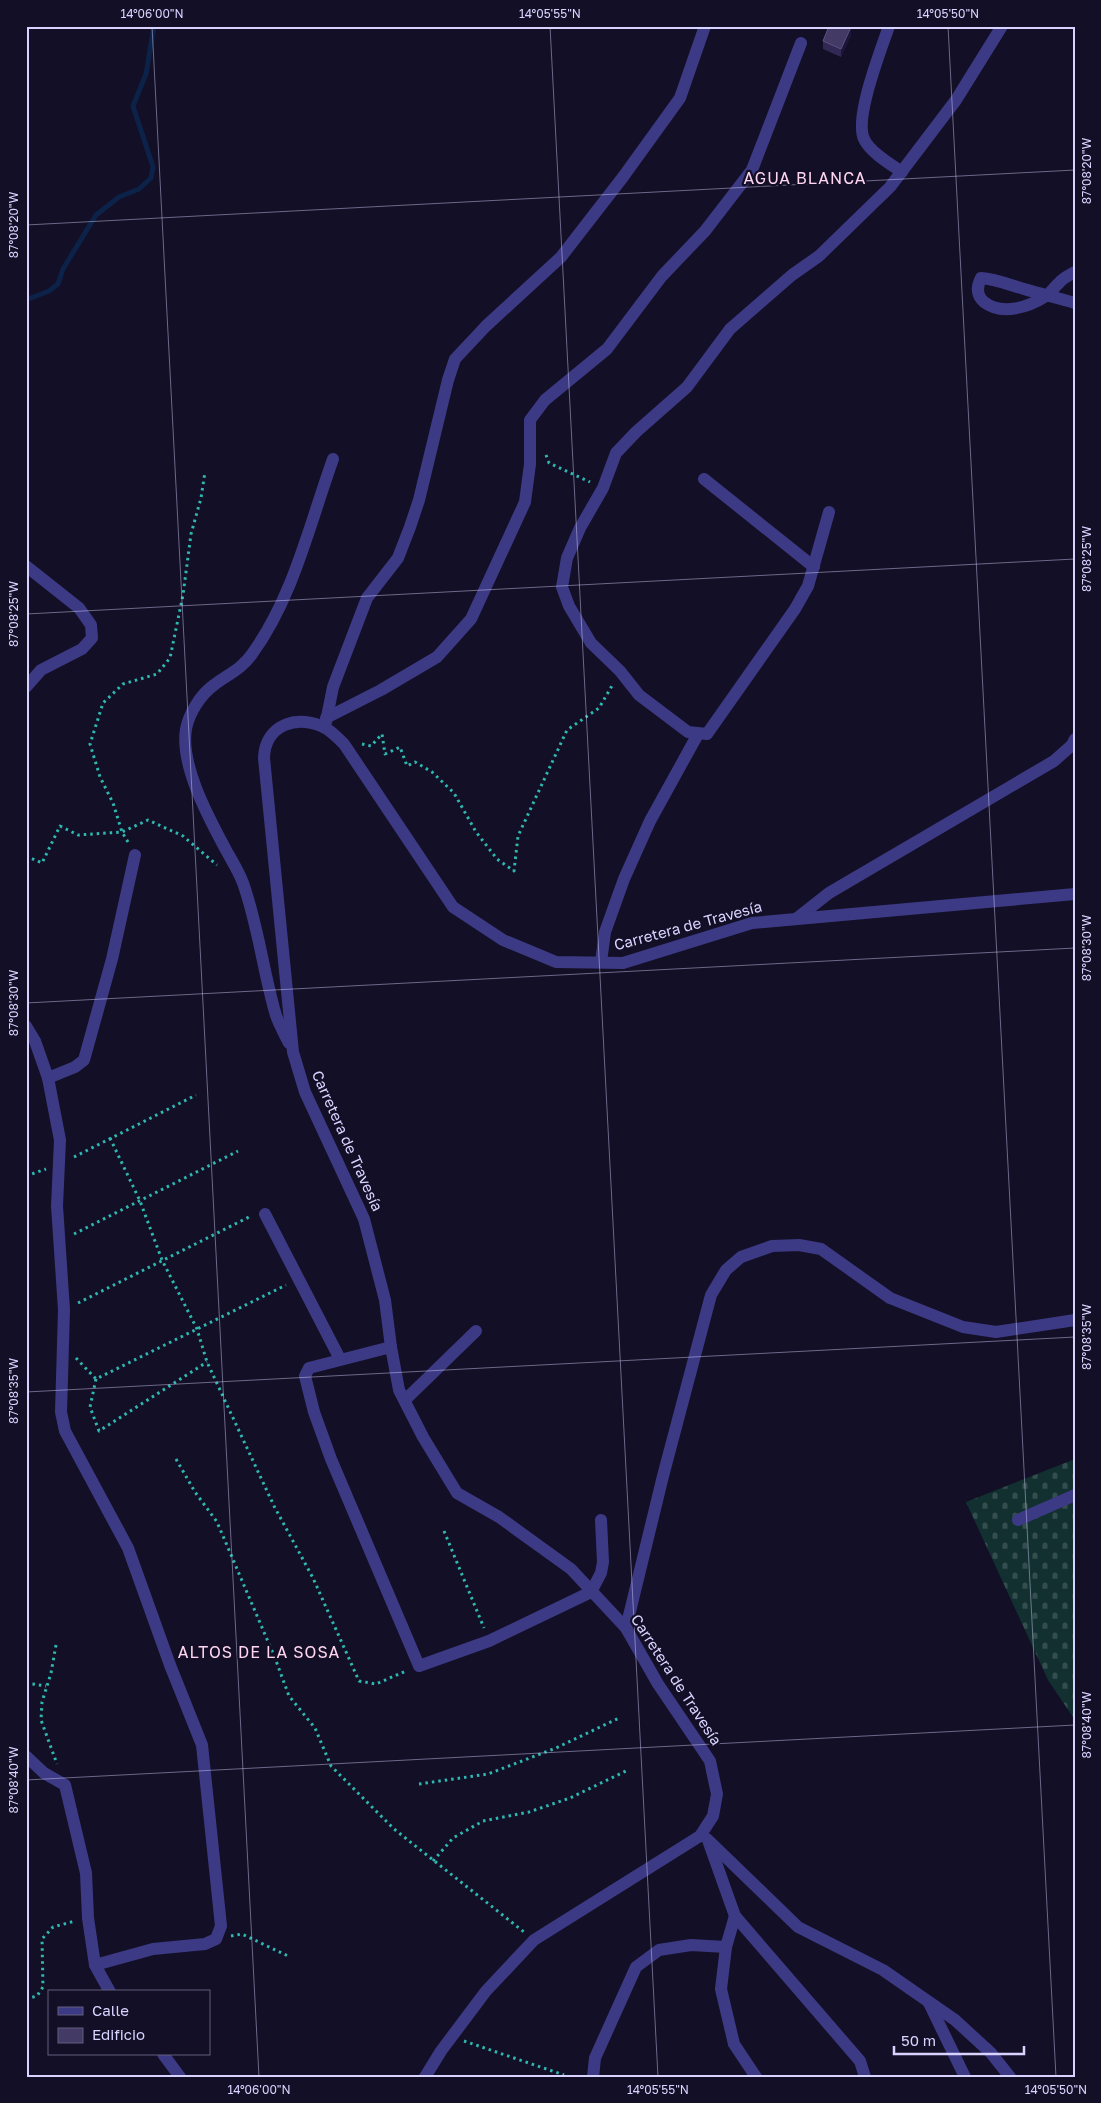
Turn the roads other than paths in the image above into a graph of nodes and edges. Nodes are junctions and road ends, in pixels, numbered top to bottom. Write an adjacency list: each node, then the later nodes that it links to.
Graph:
1 (705, 26): 15 (street)
2 (889, 26): 5 (street)
3 (1002, 26): 5 (street)
4 (801, 43): 15 (street)
5 (902, 172): 16 (street)
6 (1075, 272): 7 (street)
7 (1048, 295): 7 (street); 8 (street)
8 (1075, 303)
9 (333, 459): 23 (street)
10 (704, 479): 13 (street)
11 (830, 512): 13 (street)
12 (26, 566): 14 (street)
13 (814, 567): 16 (street)
14 (26, 687)
15 (327, 724): 21 (street, Carretera de Travesía); 23 (street, Carretera de Travesía)
16 (698, 734): 21 (street)
17 (1075, 739): 20 (street)
18 (135, 855): 24 (street)
19 (1075, 894): 20 (street, Carretera de Travesía)
20 (796, 919): 21 (street, Carretera de Travesía)
21 (601, 962)
22 (26, 1026): 24 (street)
23 (293, 1052): 28 (street, Carretera de Travesía)
24 (48, 1078): 40 (street)
25 (265, 1214): 29 (street)
26 (1075, 1320): 35 (street)
27 (476, 1331): 30 (street)
28 (391, 1347): 29 (street); 30 (street, Carretera de Travesía)
29 (340, 1359): 34 (street)
30 (405, 1400): 34 (street, Carretera de Travesía)
31 (1075, 1495): 33 (street)
32 (601, 1520): 34 (street)
33 (1018, 1520)
34 (591, 1592): 35 (street, Carretera de Travesía)
35 (626, 1628): 37 (street, Carretera de Travesía)
36 (26, 1756): 40 (street)
37 (703, 1838): 38 (street); 42 (street); 45 (street, Carretera de Travesía)
38 (735, 1916): 39 (street); 48 (street)
39 (726, 1947): 46 (street); 47 (street)
40 (95, 1965): 41 (street)
41 (109, 1990)
42 (929, 2004): 49 (street); 50 (street)
43 (164, 2056): 44 (street)
44 (180, 2077)
45 (425, 2077)
46 (593, 2077)
47 (756, 2077)
48 (865, 2077)
49 (964, 2077)
50 (1010, 2077)

